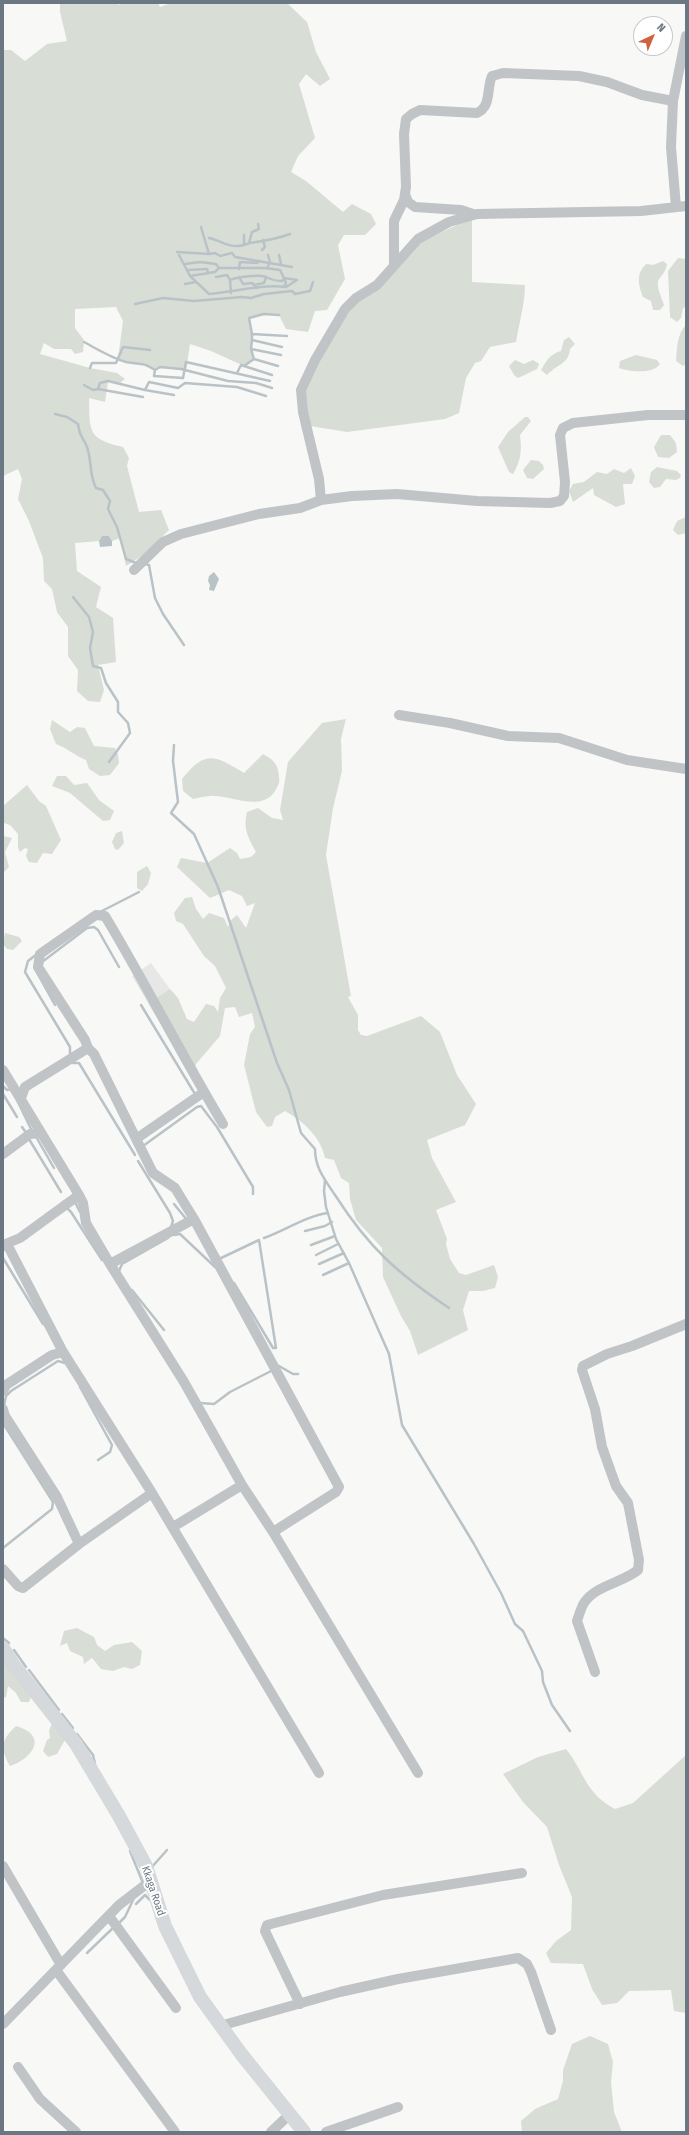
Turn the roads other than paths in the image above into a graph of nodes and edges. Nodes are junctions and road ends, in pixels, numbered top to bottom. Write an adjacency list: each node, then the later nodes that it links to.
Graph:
1 (686, 36): 2 (street)
2 (673, 101): 3 (street); 4 (street)
3 (405, 194): 5 (street); 6 (street)
4 (681, 206): 5 (street)
5 (474, 214): 6 (street)
6 (394, 266): 8 (street)
7 (686, 415): 8 (street)
8 (321, 500): 9 (street)
9 (134, 570)
10 (399, 714): 11 (street)
11 (686, 769)
12 (88, 1048): 15 (street); 16 (street); 20 (street)
13 (3, 1070): 14 (street)
14 (13, 1086): 15 (street); 17 (street)
15 (25, 1086): 17 (street)
16 (204, 1092): 18 (street); 20 (street)
17 (21, 1098): 19 (street)
18 (224, 1124)
19 (41, 1133): 21 (street); 22 (street)
20 (136, 1139): 23 (street)
21 (3, 1154)
22 (79, 1196): 24 (street); 25 (street)
23 (194, 1219): 25 (street); 33 (street)
24 (3, 1246): 27 (street)
25 (110, 1264): 30 (street)
26 (686, 1324): 37 (street)
27 (63, 1352): 28 (street); 31 (street)
28 (3, 1391)
29 (3, 1409): 34 (street)
30 (242, 1485): 32 (street); 33 (street)
31 (152, 1493): 32 (street); 34 (street)
32 (173, 1527): 38 (street)
33 (273, 1532): 39 (street)
34 (79, 1544): 35 (street)
35 (3, 1569)
36 (3, 1648): 42 (street, Kkaga Road)
37 (595, 1672)
38 (319, 1773)
39 (418, 1773)
40 (3, 1866): 44 (street)
41 (522, 1872): 45 (street)
42 (149, 1882): 43 (street); 48 (street, Kkaga Road)
43 (109, 1916): 44 (street); 46 (street)
44 (59, 1968): 47 (street); 54 (street)
45 (300, 2004): 48 (street); 49 (street)
46 (176, 2008)
47 (3, 2024)
48 (220, 2026): 52 (street, Kkaga Road)
49 (551, 2030)
50 (18, 2067): 53 (street)
51 (398, 2107): 57 (street)
52 (289, 2115): 55 (street); 56 (street, Kkaga Road)
53 (76, 2132)
54 (175, 2132)
55 (271, 2132)
56 (304, 2132)
57 (326, 2132)

